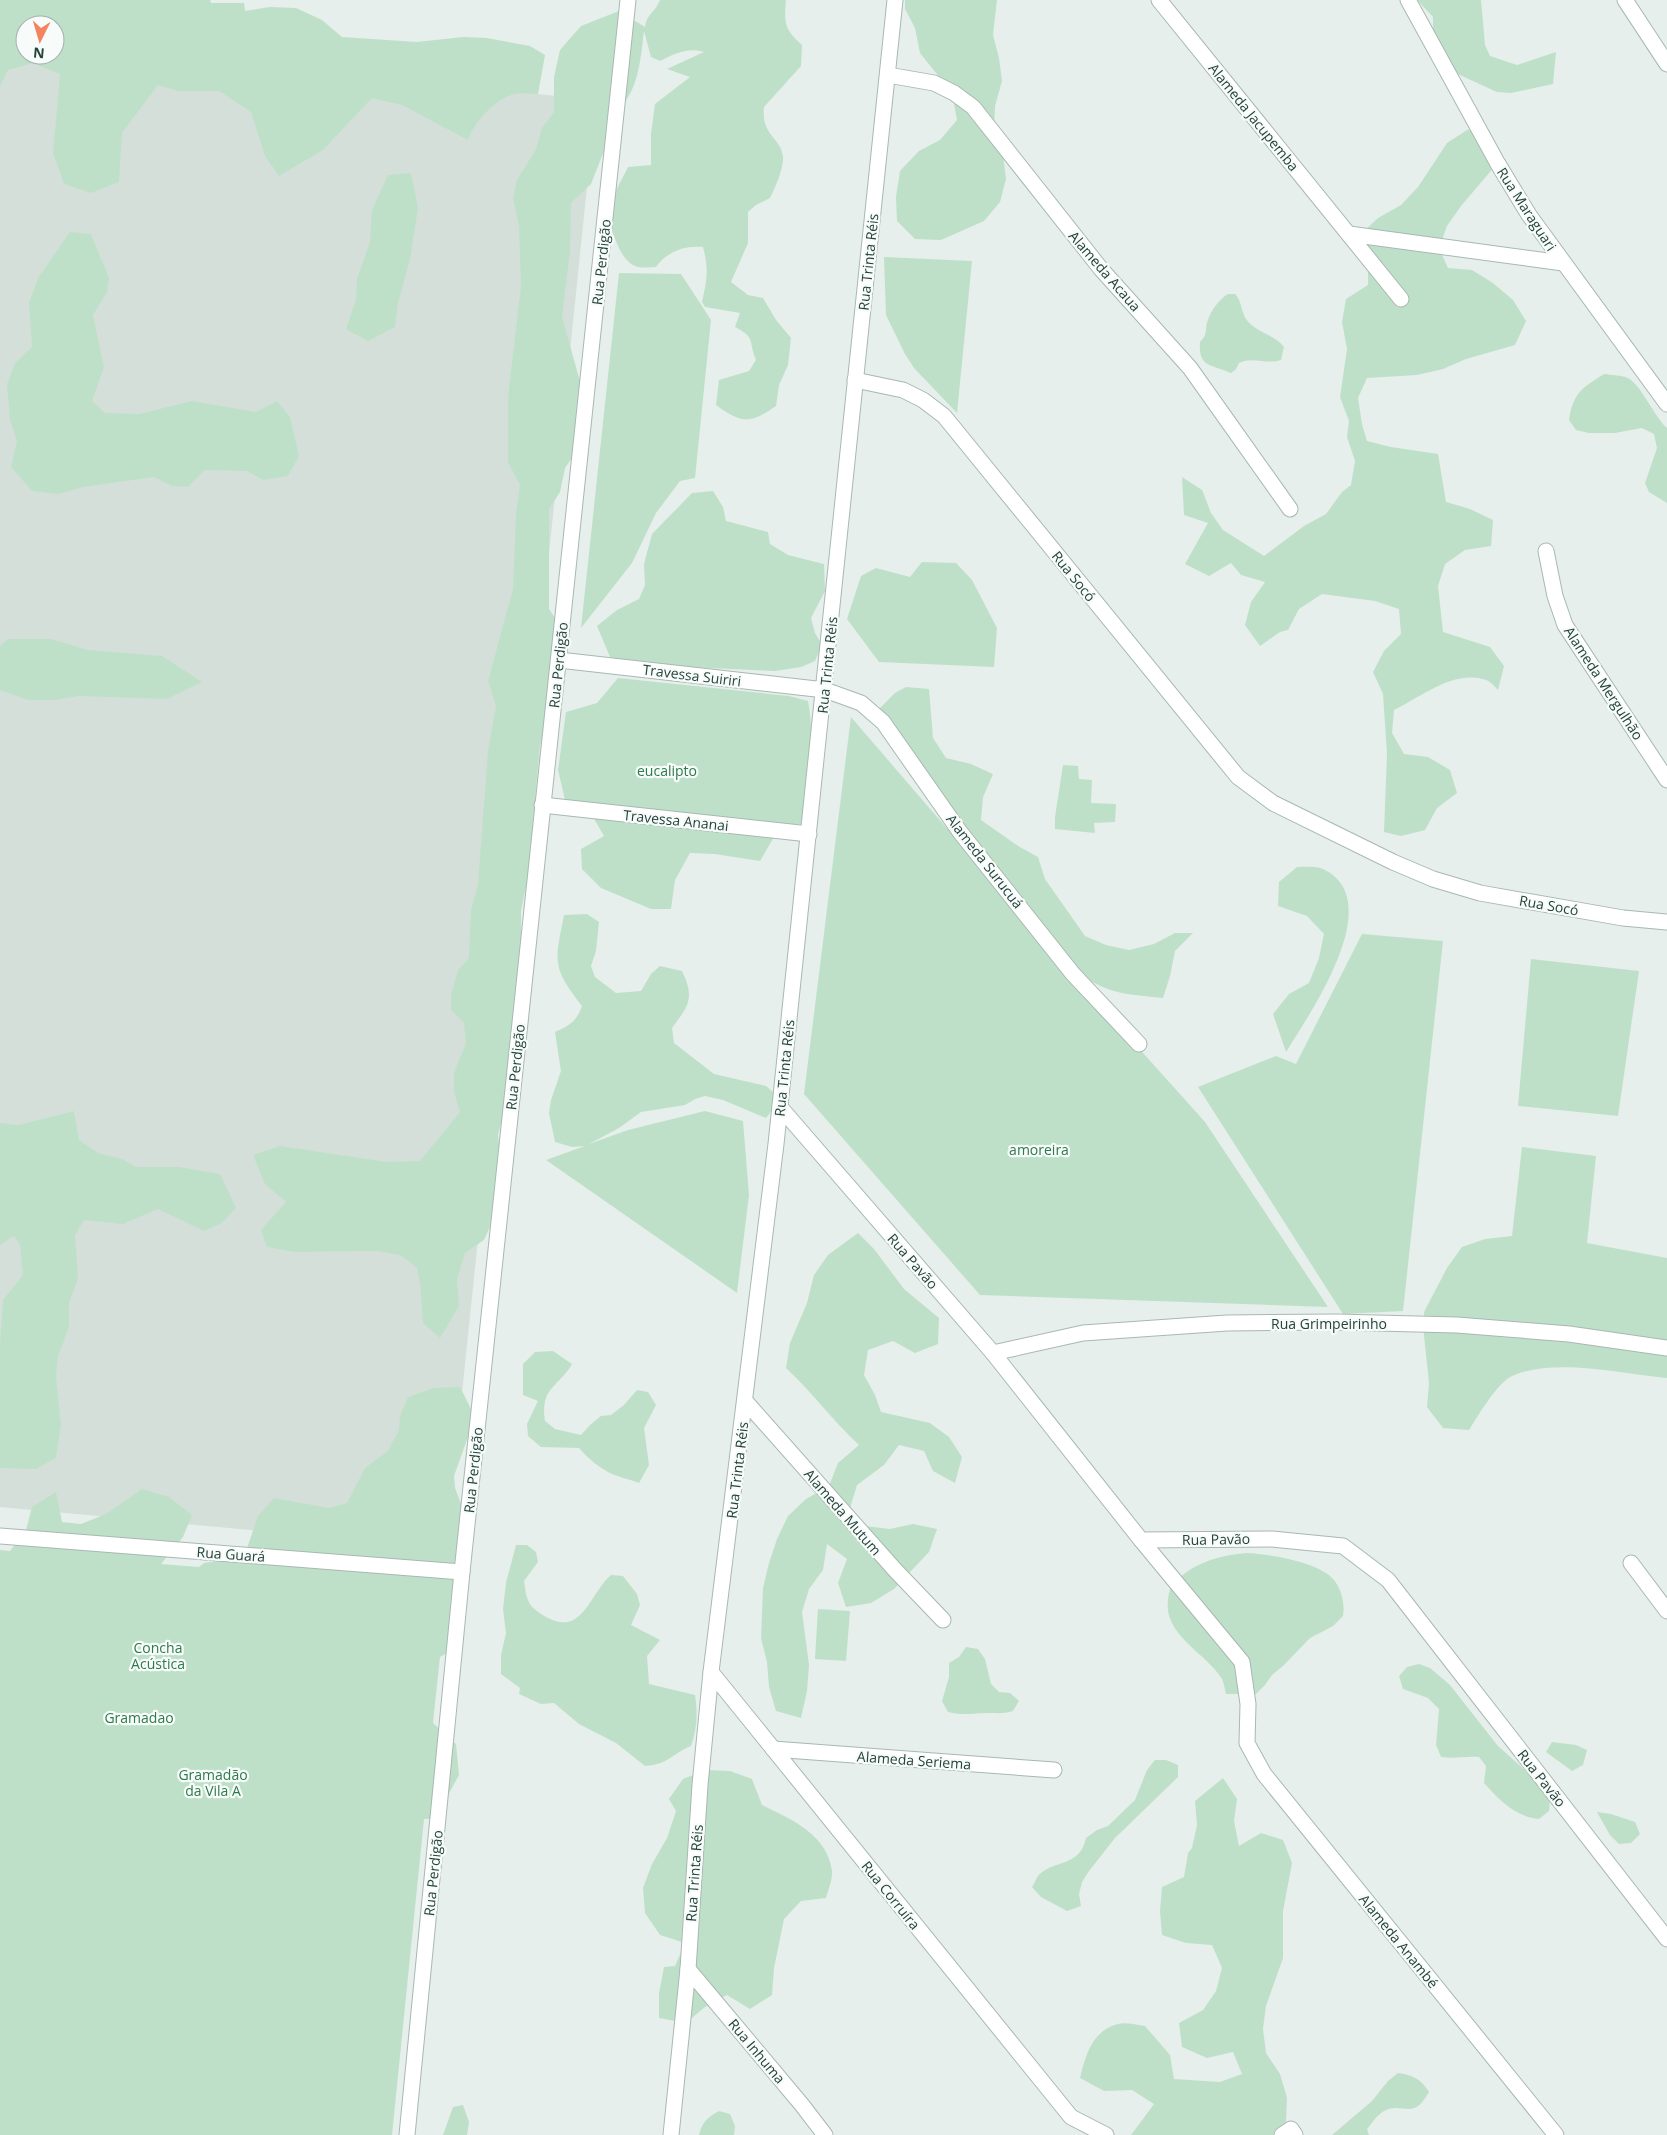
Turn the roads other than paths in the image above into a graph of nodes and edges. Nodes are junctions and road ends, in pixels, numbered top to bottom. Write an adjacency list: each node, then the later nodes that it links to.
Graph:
1 (628, 0): 15 (street, Rua Perdigão)
2 (896, 0): 7 (street, Rua Trinta Réis)
3 (1158, 0): 8 (street, Alameda Jacupemba)
4 (1408, 0): 9 (street, Rua Maraguari)
5 (1625, 0): 6 (street)
6 (1667, 64)
7 (888, 75): 11 (street, Rua Trinta Réis); 13 (street, Alameda Acaua)
8 (1349, 234): 9 (street); 10 (street, Alameda Jacupemba)
9 (1563, 263): 12 (street, Rua Maraguari)
10 (1401, 299)
11 (855, 380): 16 (street, Rua Trinta Réis); 20 (street, Rua Socó)
12 (1667, 404)
13 (1290, 509)
14 (1546, 551): 17 (street, Alameda Mergulhão)
15 (559, 660): 16 (street, Travessa Suiriri); 18 (street, Rua Perdigão)
16 (825, 690): 19 (street, Rua Trinta Réis); 21 (street, Alameda Surucuá)
17 (1667, 780)
18 (542, 805): 19 (street, Travessa Ananai); 29 (street, Rua Perdigão)
19 (809, 834): 22 (street, Rua Trinta Réis)
20 (1667, 922)
21 (1139, 1044)
22 (780, 1107): 24 (street, Rua Pavão); 25 (street, Rua Trinta Réis)
23 (1667, 1348): 24 (street, Rua Grimpeirinho)
24 (992, 1353): 27 (street, Rua Pavão)
25 (746, 1402): 31 (street, Alameda Mutum); 32 (street, Rua Trinta Réis)
26 (0, 1536): 29 (street, Rua Guará)
27 (1141, 1540): 35 (street, Rua Pavão); 41 (street, Alameda Anambé)
28 (1631, 1563): 30 (street)
29 (462, 1572): 37 (street, Rua Perdigão)
30 (1667, 1611)
31 (943, 1620)
32 (712, 1672): 33 (street, Rua Corruíra); 36 (street, Rua Trinta Réis)
33 (773, 1749): 34 (street, Alameda Seriema); 40 (street, Rua Corruíra)
34 (1054, 1770)
35 (1667, 1939)
36 (688, 1969): 38 (street, Rua Trinta Réis); 39 (street, Rua Inhuma)
37 (407, 2135)
38 (671, 2135)
39 (824, 2135)
40 (1106, 2135)
41 (1556, 2135)

